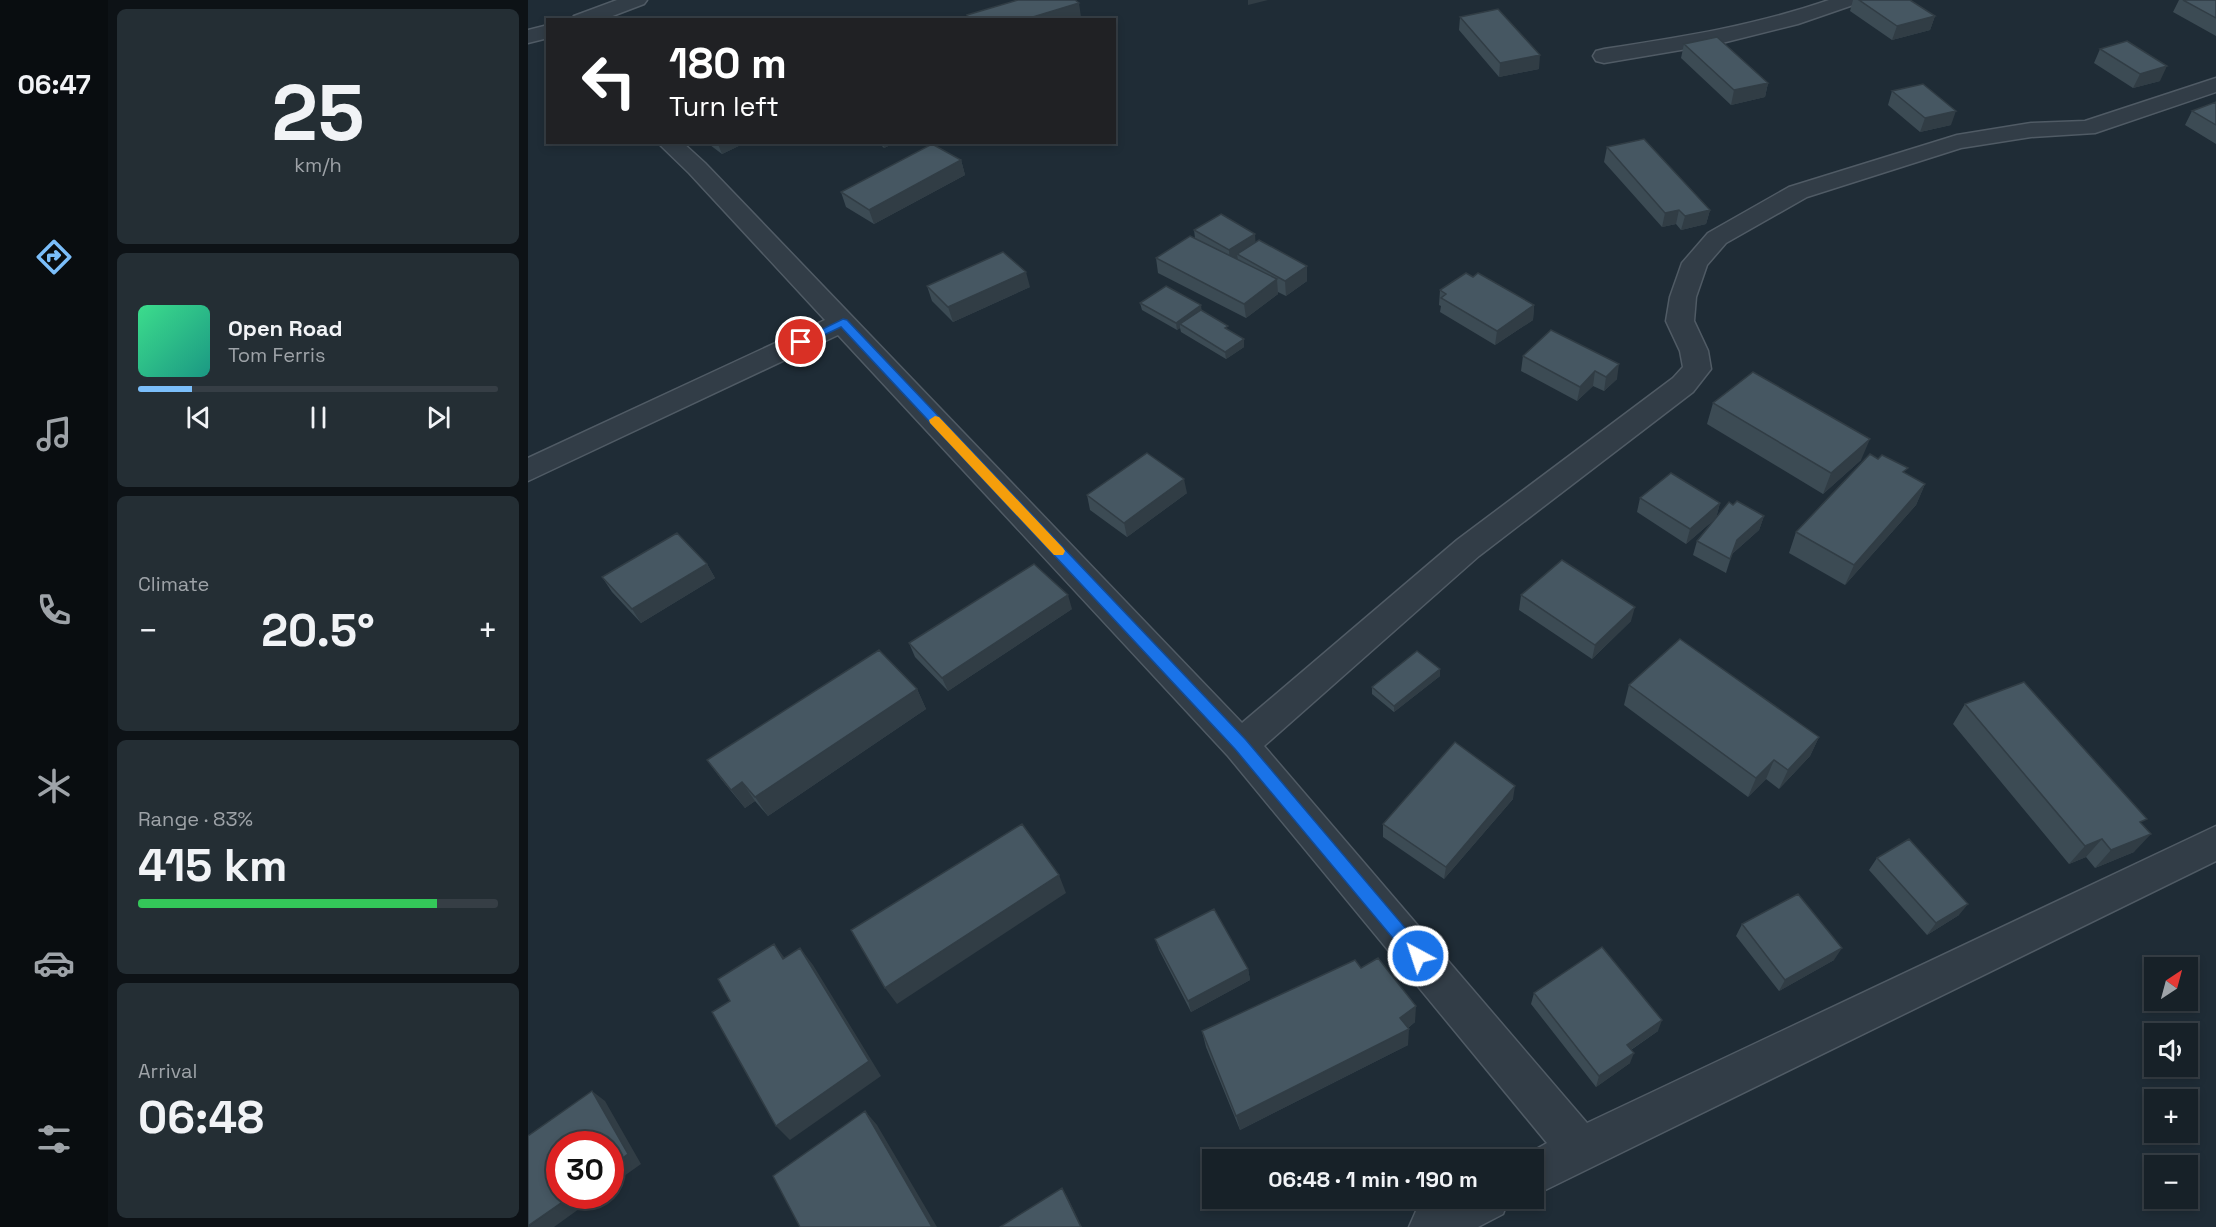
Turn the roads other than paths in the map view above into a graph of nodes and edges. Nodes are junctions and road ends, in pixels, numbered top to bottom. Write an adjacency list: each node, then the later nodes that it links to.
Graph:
1 (637, 0): 3 (street)
2 (1850, 0): 6 (street)
3 (588, 18)
4 (546, 32): 5 (street)
5 (528, 37)
6 (1604, 56)
7 (2216, 85): 11 (street)
8 (670, 144): 9 (street)
9 (843, 322): 10 (street); 11 (street)
10 (528, 470)
11 (1241, 745): 13 (street)
12 (2216, 843): 13 (street)
13 (1580, 1149): 14 (street)
14 (1544, 1168)
15 (1466, 1209): 16 (street)
16 (1432, 1227)

